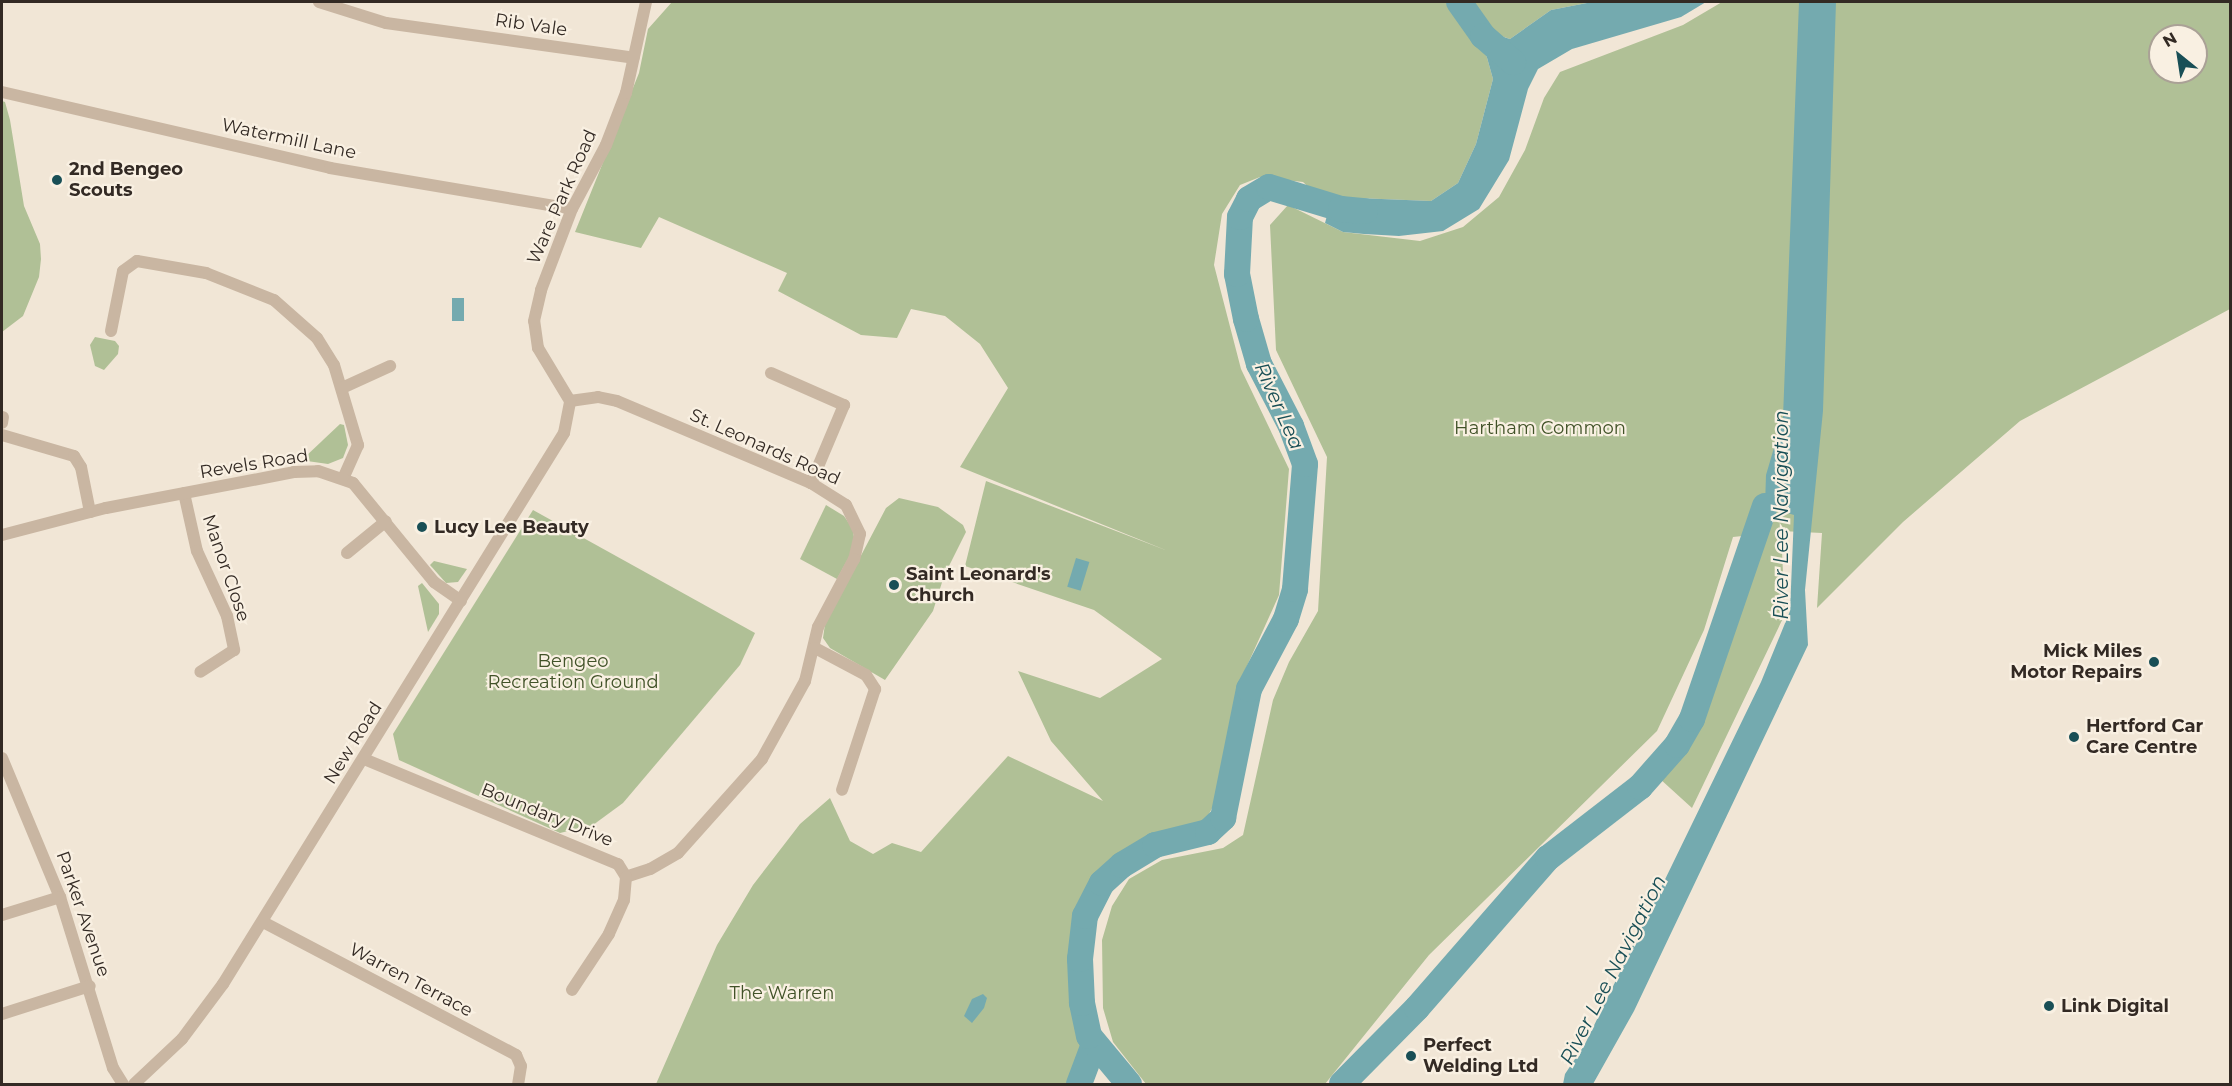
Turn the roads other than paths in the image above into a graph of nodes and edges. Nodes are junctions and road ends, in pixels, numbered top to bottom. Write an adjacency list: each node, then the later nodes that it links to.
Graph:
1 (319, 2): 3 (street, Rib Vale)
2 (646, 2): 3 (street, Ware Park Road)
3 (634, 58): 5 (street, Ware Park Road)
4 (2, 92): 5 (street, Watermill Lane)
5 (572, 209): 10 (street, Ware Park Road)
6 (111, 331): 9 (street)
7 (390, 366): 9 (street)
8 (771, 373): 13 (street)
9 (342, 388): 12 (street)
10 (570, 401): 13 (street, St. Leonards Road); 19 (street, New Road)
11 (2, 435): 15 (street)
12 (344, 477): 14 (street, Revels Road); 16 (street)
13 (811, 483): 20 (street, St. Leonards Road)
14 (184, 494): 15 (street, Revels Road); 21 (street, Manor Close)
15 (90, 512): 17 (street, Revels Road)
16 (386, 521): 18 (street); 19 (street)
17 (2, 535)
18 (347, 553)
19 (461, 602): 23 (street, New Road)
20 (815, 648): 24 (street); 25 (street, St. Leonards Road)
21 (200, 672)
22 (2, 758): 26 (street, Parker Avenue)
23 (364, 759): 25 (street, Boundary Drive); 28 (street, New Road)
24 (842, 790)
25 (626, 877): 30 (street)
26 (60, 897): 27 (street); 29 (street, Parker Avenue)
27 (2, 915)
28 (263, 922): 33 (street, New Road); 34 (street, Warren Terrace)
29 (90, 986): 31 (street); 32 (street, Parker Avenue)
30 (573, 990)
31 (2, 1014)
32 (123, 1084)
33 (134, 1084)
34 (518, 1084)

